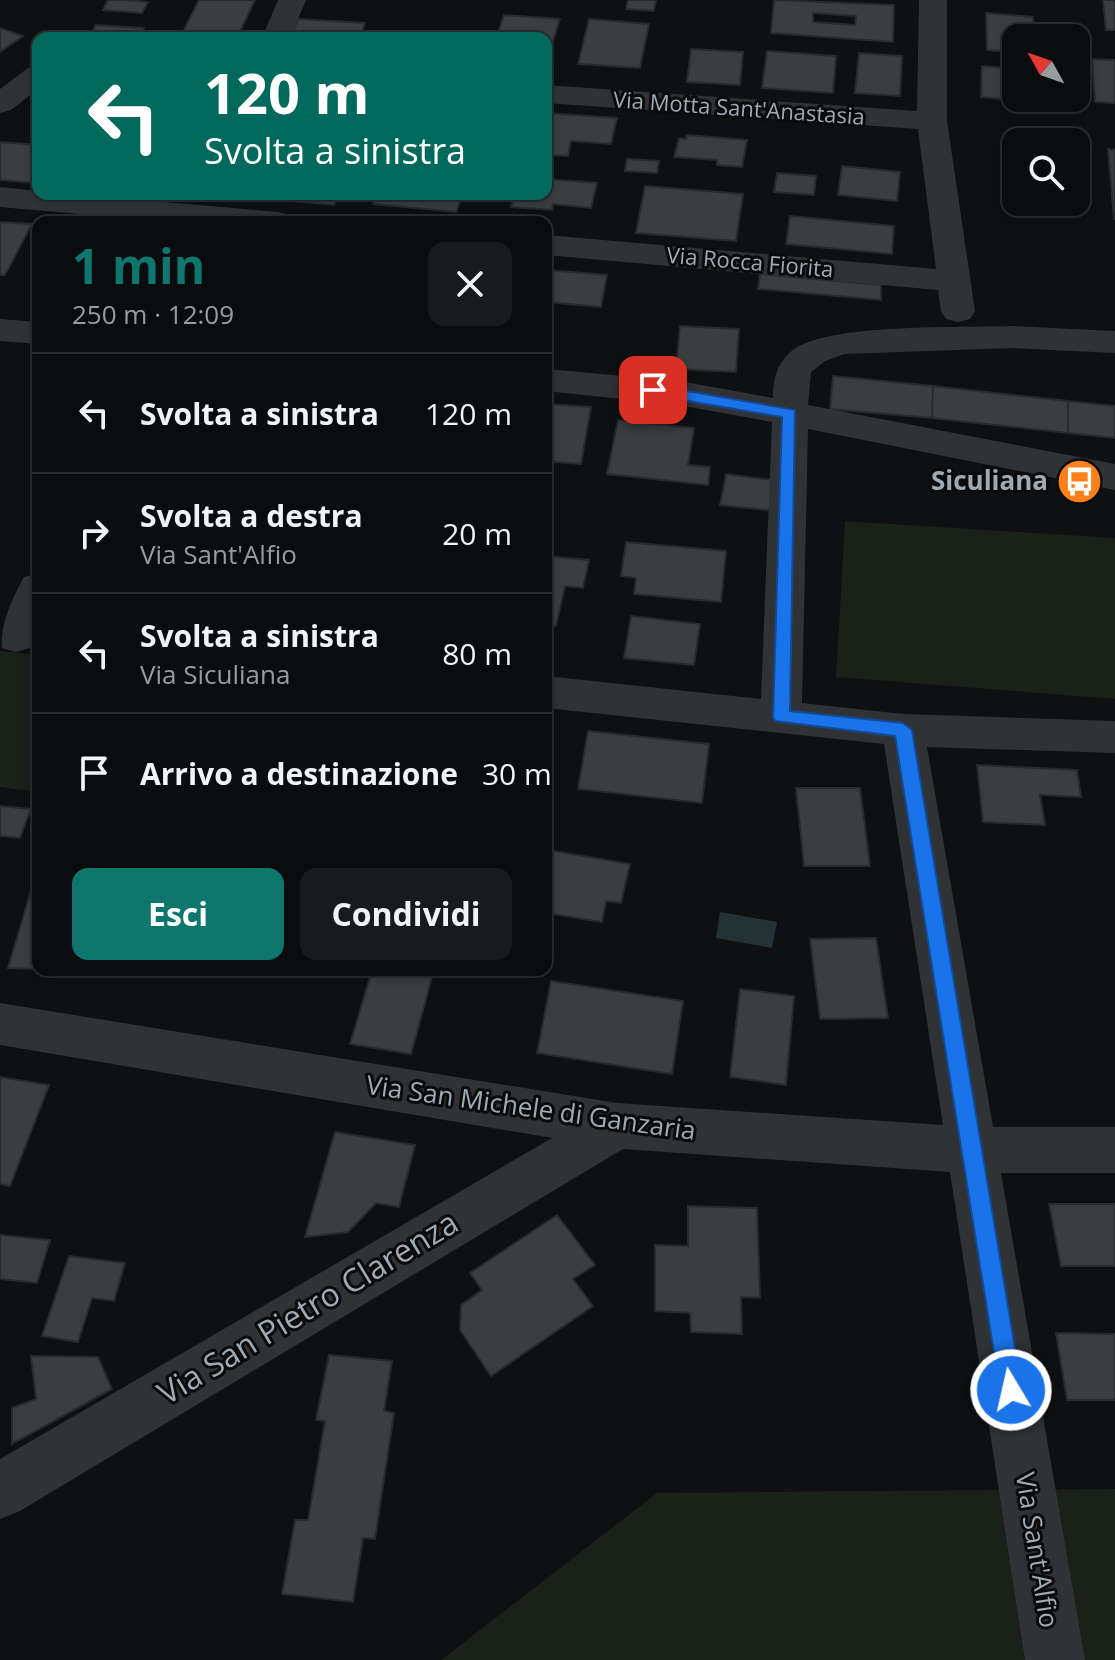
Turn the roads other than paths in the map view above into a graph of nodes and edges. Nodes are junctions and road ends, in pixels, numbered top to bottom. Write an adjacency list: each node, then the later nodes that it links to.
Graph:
1 (292, 0): 3 (street)
2 (933, 0): 7 (street)
3 (279, 32)
4 (32, 79): 6 (street)
5 (552, 94): 7 (street, Via Motta Sant'Anastasia)
6 (0, 104)
7 (932, 121): 14 (street)
8 (0, 197): 9 (street)
9 (32, 199)
10 (45, 200): 11 (street)
11 (197, 210): 12 (street)
12 (238, 216)
13 (552, 246): 14 (street, Via Rocca Fiorita)
14 (954, 282): 17 (street)
15 (0, 330): 16 (street)
16 (32, 333)
17 (962, 337): 18 (street); 20 (street)
18 (1115, 342)
19 (552, 381): 20 (street)
20 (790, 413): 21 (street); 25 (street)
21 (1115, 477)
22 (32, 602): 23 (street)
23 (18, 637)
24 (552, 693): 25 (street)
25 (781, 717): 26 (street)
26 (903, 730): 27 (street); 30 (street, Via Sant'Alfio)
27 (1115, 737)
28 (0, 1024): 29 (street, Via San Michele di Ganzaria)
29 (617, 1126): 30 (street, Via San Michele di Ganzaria); 32 (street, Via San Pietro Clarenza)
30 (972, 1150): 31 (street, Via San Michele di Ganzaria); 33 (street, Via Sant'Alfio)
31 (1115, 1150)
32 (0, 1491)
33 (1055, 1660)

